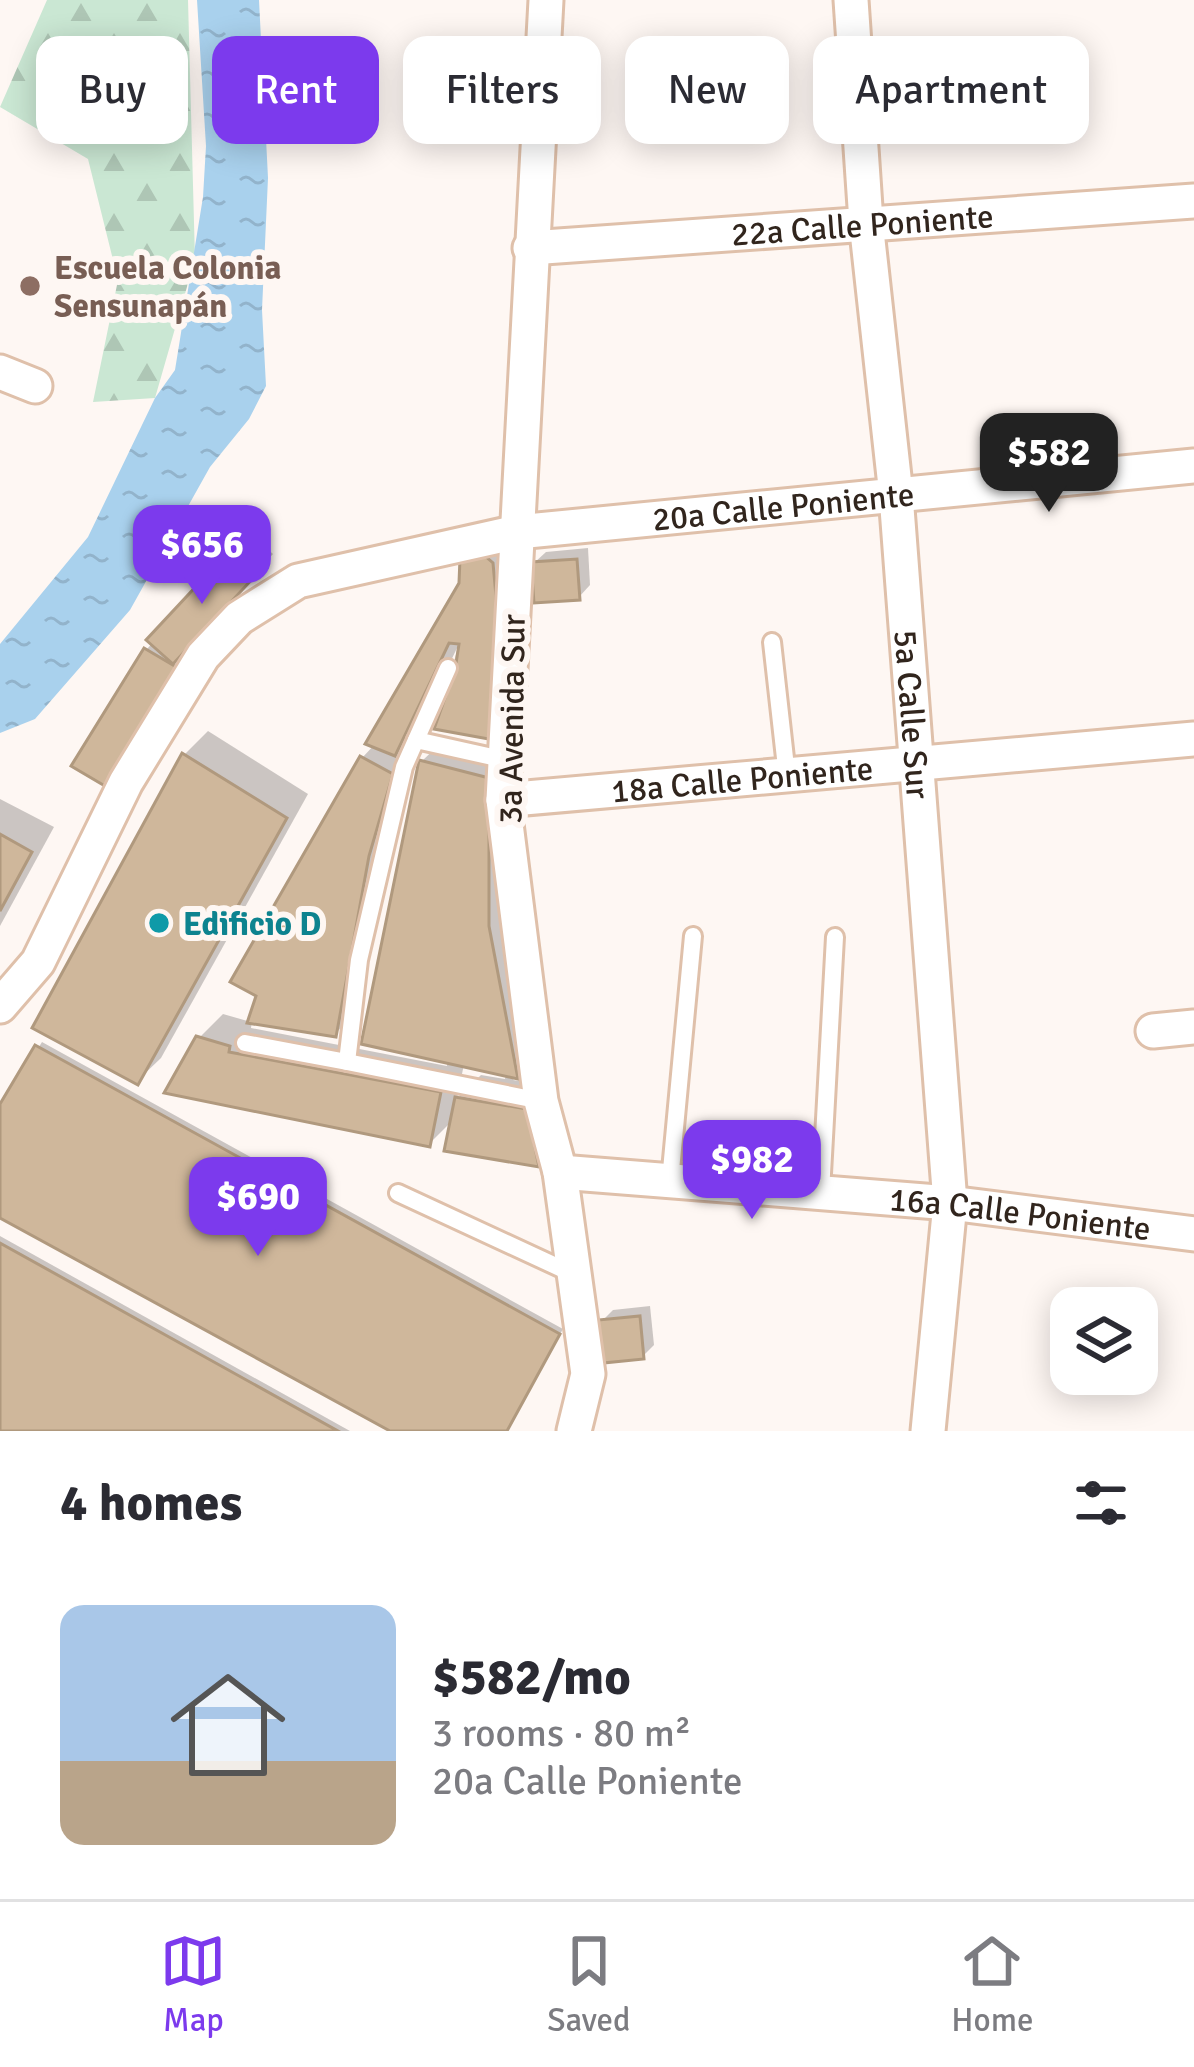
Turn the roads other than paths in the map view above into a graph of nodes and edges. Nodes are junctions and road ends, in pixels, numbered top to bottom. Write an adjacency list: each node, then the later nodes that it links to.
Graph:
1 (546, 0): 5 (street, 3a Avenida Sur)
2 (851, 0): 4 (street, 5a Calle Sur)
3 (1194, 201): 4 (street, 22a Calle Poniente)
4 (866, 222): 5 (street, 22a Calle Poniente); 9 (street, 5a Calle Sur)
5 (530, 248): 10 (street, 3a Avenida Sur)
6 (0, 372): 7 (street)
7 (35, 386)
8 (1194, 466): 9 (street, 20a Calle Poniente)
9 (896, 494): 10 (street, 20a Calle Poniente); 16 (street, 5a Calle Sur)
10 (517, 532): 15 (street, 3a Avenida Sur); 21 (street, 20a Calle Poniente)
11 (772, 641): 17 (lane)
12 (448, 668): 14 (lane)
13 (1194, 739): 16 (street, 18a Calle Poniente)
14 (416, 740): 15 (lane); 25 (lane)
15 (506, 760): 18 (street, 3a Avenida Sur)
16 (917, 766): 17 (street, 18a Calle Poniente); 31 (street, 5a Calle Sur)
17 (787, 776): 18 (street, 18a Calle Poniente)
18 (503, 800): 26 (street, 3a Avenida Sur)
19 (693, 936): 28 (lane)
20 (835, 937): 29 (lane)
21 (0, 1006)
22 (1194, 1028): 23 (street)
23 (1153, 1031)
24 (245, 1043): 25 (lane)
25 (347, 1062): 26 (lane)
26 (541, 1101): 27 (street, 3a Avenida Sur)
27 (560, 1172): 28 (street, 16a Calle Poniente); 33 (street, 3a Avenida Sur)
28 (670, 1181): 29 (street, 16a Calle Poniente)
29 (821, 1192): 31 (street, 16a Calle Poniente)
30 (398, 1193): 33 (lane)
31 (950, 1203): 32 (street, 16a Calle Poniente); 35 (street, 5a Calle Sur)
32 (1194, 1234)
33 (574, 1275): 34 (street, 3a Avenida Sur)
34 (574, 1431)
35 (928, 1431)

